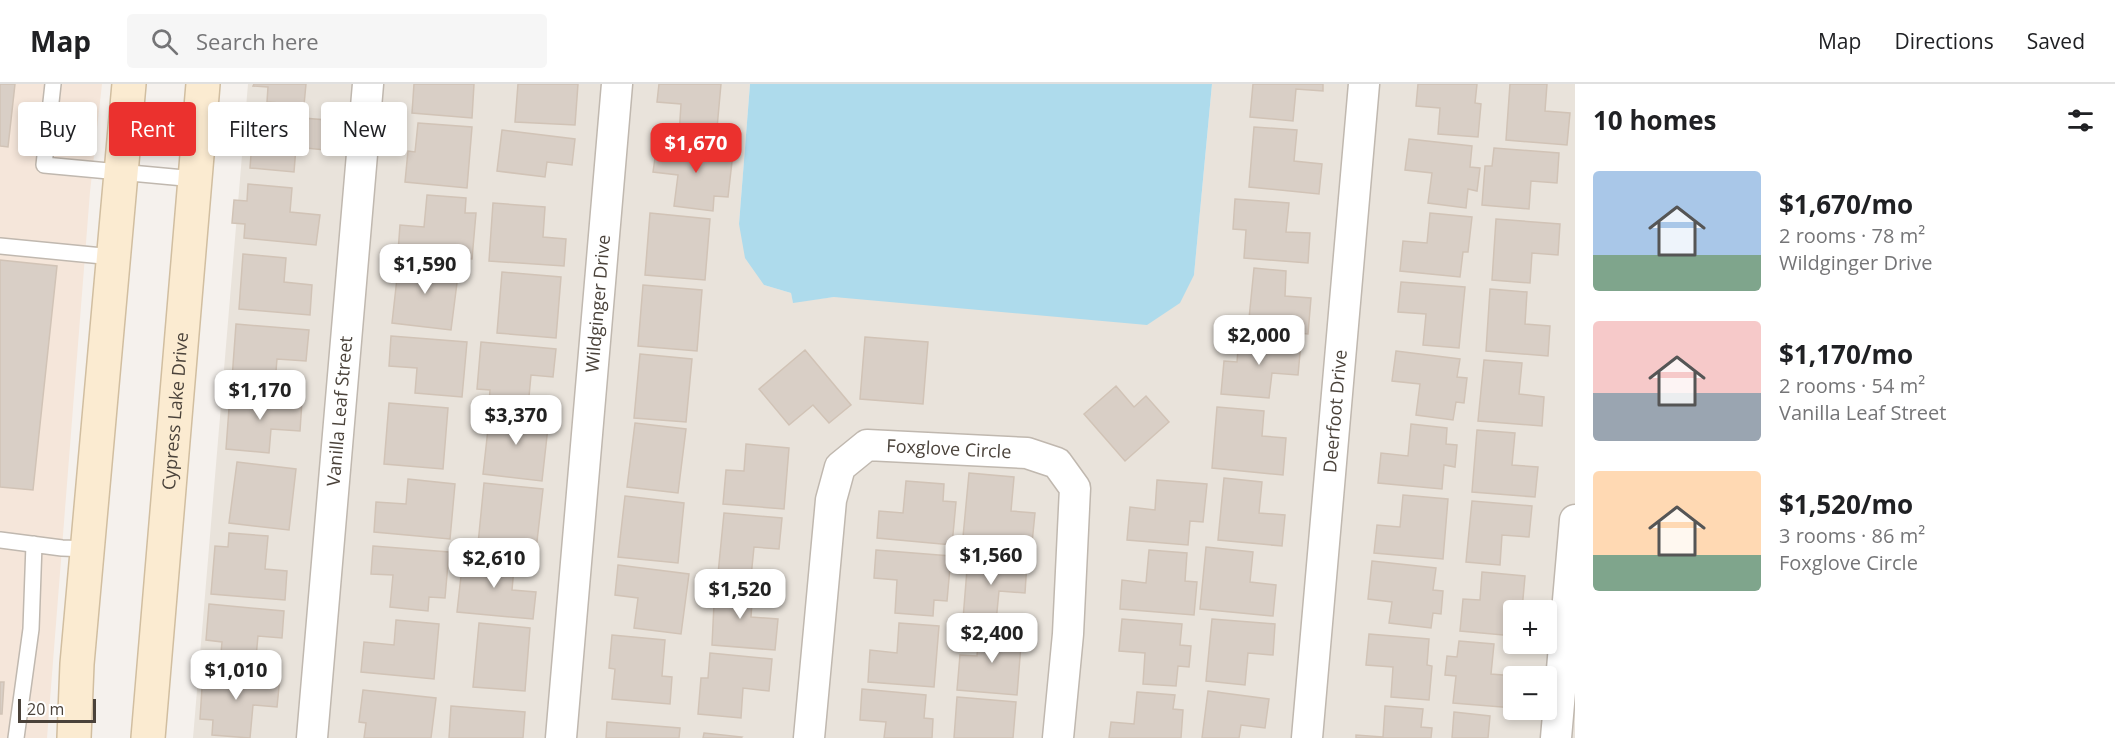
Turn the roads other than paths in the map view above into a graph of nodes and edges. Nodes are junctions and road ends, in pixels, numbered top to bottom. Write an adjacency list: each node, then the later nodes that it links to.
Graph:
1 (53, 84): 7 (lane)
2 (129, 84): 7 (main road)
3 (203, 84): 8 (main road, Cypress Lake Drive)
4 (368, 84): 18 (street, Vanilla Leaf Street)
5 (617, 84): 19 (street, Wildginger Drive)
6 (1364, 84): 22 (street, Deerfoot Drive)
7 (120, 173): 8 (lane); 10 (main road)
8 (195, 179): 17 (main road, Cypress Lake Drive)
9 (0, 246): 10 (lane)
10 (113, 257): 14 (main road)
11 (1575, 520): 23 (street)
12 (0, 540): 13 (lane)
13 (34, 544): 14 (lane); 15 (lane)
14 (88, 549): 16 (main road)
15 (16, 738)
16 (74, 738)
17 (148, 738)
18 (312, 738)
19 (561, 738)
20 (809, 738): 21 (street, Foxglove Circle)
21 (1058, 738)
22 (1307, 738)
23 (1556, 738)

